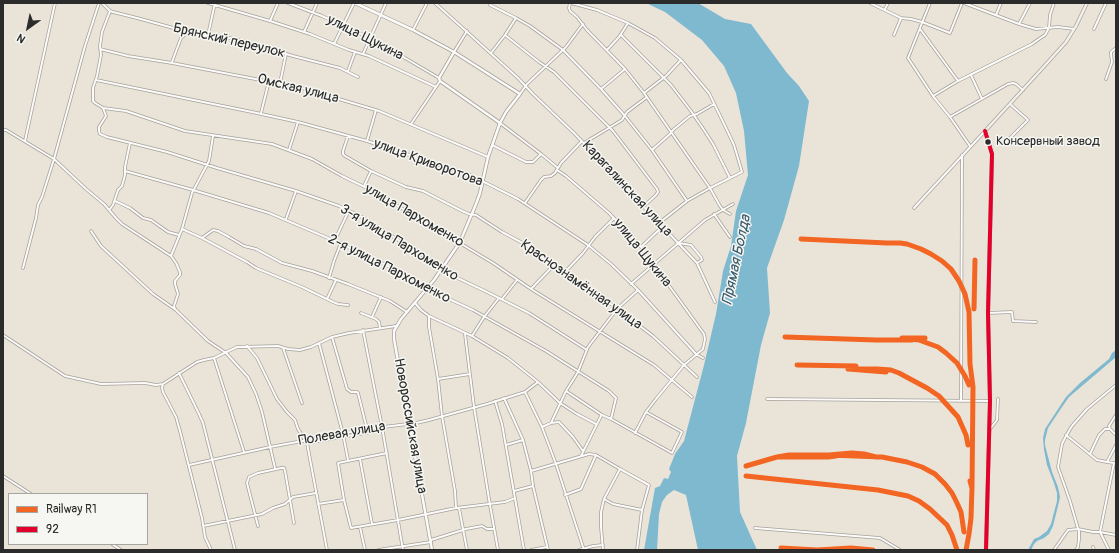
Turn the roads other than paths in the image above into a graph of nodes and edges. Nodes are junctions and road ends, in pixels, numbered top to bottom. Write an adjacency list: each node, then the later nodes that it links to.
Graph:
1 (55, 3): 99 (street)
2 (101, 3): 24 (street); 111 (street)
3 (208, 3): 21 (street)
4 (278, 3): 30 (street)
5 (288, 3): 25 (street, улица Щукина)
6 (317, 3): 25 (street)
7 (355, 3): 26 (street); 35 (street)
8 (386, 3): 26 (street)
9 (427, 3): 40 (street)
10 (435, 3): 41 (street, Карагалинская улица)
11 (570, 3): 32 (street); 33 (street)
12 (870, 3): 23 (street)
13 (888, 3): 23 (street)
14 (930, 3): 31 (street)
15 (963, 3): 27 (street); 31 (street)
16 (1001, 3): 27 (street)
17 (1030, 3): 34 (street)
18 (1054, 3): 36 (street)
19 (1088, 3): 39 (main road)
20 (1106, 3): 37 (street)
21 (215, 4): 30 (street); 44 (street)
22 (490, 5): 28 (street)
23 (885, 9): 29 (street)
24 (110, 11): 42 (street, Брянский переулок); 51 (street)
25 (312, 12): 35 (street, улица Щукина); 43 (street)
26 (381, 14): 40 (street); 48 (street)
27 (996, 15): 34 (street)
28 (516, 18): 45 (street); 52 (street)
29 (901, 18): 31 (street); 47 (street)
30 (270, 21): 43 (street)
31 (922, 22): 38 (street)
32 (628, 23): 46 (street); 59 (street)
33 (583, 24): 52 (street); 53 (street)
34 (1019, 24): 36 (street)
35 (343, 26): 48 (street, улица Щукина); 49 (street)
36 (1049, 28): 39 (street); 64 (street)
37 (1094, 28)
38 (920, 29): 71 (street); 79 (street)
39 (1074, 29): 76 (main road)
40 (413, 30): 55 (street)
41 (467, 31): 55 (street); 56 (street, Карагалинская улица)
42 (188, 32): 44 (street, Брянский переулок); 60 (street)
43 (304, 32): 49 (street)
44 (208, 35): 57 (street, Брянский переулок)
45 (505, 35): 56 (street); 61 (street)
46 (621, 35): 53 (street); 66 (street)
47 (894, 35)
48 (370, 39): 58 (street); 69 (street, улица Щукина)
49 (334, 44): 54 (street)
50 (1116, 48): 67 (street)
51 (100, 49): 60 (street, Омская улица); 68 (street)
52 (563, 50): 61 (street); 75 (street)
53 (607, 50): 62 (street)
54 (355, 52): 58 (street); 63 (street)
55 (454, 52): 69 (street); 78 (street)
56 (491, 53): 73 (street, Карагалинская улица)
57 (286, 54): 63 (street, Брянский переулок); 72 (street)
58 (363, 54): 74 (street)
59 (681, 60): 66 (street); 82 (street)
60 (172, 63): 70 (street, Омская улица)
61 (545, 67): 73 (street); 93 (street)
62 (625, 69): 75 (street); 77 (street)
63 (348, 71): 65 (street, Брянский переулок)
64 (971, 74): 71 (street); 81 (street)
65 (358, 77)
66 (664, 77): 77 (street); 87 (street)
67 (1106, 79)
68 (96, 80): 84 (street); 86 (street, улица Криворотова)
69 (440, 80): 74 (street); 91 (street, улица Щукина)
70 (268, 81): 72 (street, Омская улица); 86 (street)
71 (958, 81): 79 (street)
72 (280, 83): 85 (street, Омская улица)
73 (526, 86): 78 (street); 102 (street, Карагалинская улица)
74 (436, 87): 92 (street)
75 (601, 89): 88 (street)
76 (1023, 90): 81 (street); 83 (main road)
77 (644, 93): 80 (street)
78 (520, 94): 91 (street)
79 (933, 96): 89 (street)
80 (647, 97): 88 (street); 96 (street)
81 (982, 98): 89 (street)
82 (714, 104): 87 (street); 116 (street)
83 (1010, 104): 95 (main road); 103 (street)
84 (103, 108): 97 (street, улица Пархоменко); 101 (street, 3-я улица Пархоменко)
85 (376, 110): 92 (street, Омская улица); 100 (street)
86 (261, 114): 90 (street, улица Криворотова)
87 (694, 115): 96 (street); 116 (street)
88 (625, 116): 93 (street); 107 (street)
89 (950, 117): 105 (street)
90 (298, 122): 98 (street, улица Криворотова); 106 (street)
91 (500, 123): 104 (street); 108 (street, улица Щукина)
92 (411, 124): 110 (street, Омская улица)
93 (610, 127): 102 (street); 126 (street)
94 (3, 130): 99 (street)
95 (985, 131): 105 (street); 172 (main road)
96 (672, 132): 107 (street); 119 (street)
97 (213, 136): 106 (street, улица Пархоменко); 112 (street)
98 (348, 136): 100 (street, улица Криворотова); 115 (street, Краснознамённая улица)
99 (25, 141): 111 (street)
100 (367, 141): 117 (street, улица Криворотова)
101 (130, 142): 112 (street, 3-я улица Пархоменко); 114 (street)
102 (583, 142): 113 (street); 126 (street, Карагалинская улица)
103 (1006, 142)
104 (492, 145): 108 (street); 110 (street)
105 (970, 146): 109 (street)
106 (289, 150): 118 (street, улица Пархоменко)
107 (652, 150): 123 (street)
108 (541, 154): 113 (street, улица Щукина)
109 (962, 155): 127 (street); 211 (street)
110 (488, 157): 117 (street)
111 (54, 158): 128 (street); 153 (street)
112 (207, 165): 120 (street); 121 (street, 3-я улица Пархоменко)
113 (557, 169): 124 (street); 134 (street, улица Щукина)
114 (125, 171): 120 (street, 2-я улица Пархоменко); 122 (street)
115 (371, 171): 118 (street); 133 (street, Краснознамённая улица)
116 (730, 178): 119 (street)
117 (483, 182): 124 (street, улица Криворотова); 133 (street)
118 (364, 186): 144 (street, улица Пархоменко)
119 (710, 188): 123 (street); 130 (street)
120 (194, 190): 135 (street, 2-я улица Пархоменко); 138 (street)
121 (296, 191): 129 (street, 3-я улица Пархоменко); 135 (street)
122 (115, 201): 128 (street); 140 (street)
123 (688, 202): 136 (street)
124 (525, 203): 147 (street, улица Криворотова)
125 (733, 204): 130 (street)
126 (644, 206): 136 (street, Карагалинская улица)
127 (914, 208)
128 (110, 209): 149 (street)
129 (349, 210): 143 (street); 154 (street, 3-я улица Пархоменко)
130 (723, 210): 131 (street); 132 (street)
131 (714, 214): 141 (street); 146 (street)
132 (730, 214)
133 (472, 215): 144 (street); 152 (street, Краснознамённая улица)
134 (614, 218): 147 (street); 148 (street, улица Щукина)
135 (286, 219): 143 (street, 2-я улица Пархоменко)
136 (659, 223): 137 (street, Карагалинская улица)
137 (662, 226): 146 (street, Карагалинская улица); 148 (street)
138 (182, 230): 140 (street); 142 (street)
139 (91, 231): 170 (street)
140 (179, 235): 149 (street)
141 (730, 237)
142 (202, 238): 156 (street); 165 (street)
143 (335, 240): 145 (street, 2-я улица Пархоменко)
144 (460, 242): 154 (street); 158 (street, улица Пархоменко)
145 (341, 243): 156 (street); 160 (street, 2-я улица Пархоменко)
146 (678, 243): 150 (street); 151 (street, Карагалинская улица); 151 (street)
147 (588, 245): 155 (street); 159 (street, улица Криворотова)
148 (641, 247): 150 (street, улица Щукина)
149 (171, 256): 170 (street)
150 (654, 264): 159 (street); 191 (street, улица Щукина)
151 (697, 264): 166 (street, Карагалинская улица)
152 (554, 265): 155 (street, Краснознамённая улица); 161 (street)
153 (23, 268)
154 (442, 269): 160 (street); 164 (street, 3-я улица Пархоменко)
155 (565, 272): 169 (street, Краснознамённая улица)
156 (329, 278): 157 (street)
157 (336, 280): 163 (street); 165 (street)
158 (517, 280): 161 (street, улица Пархоменко); 164 (street)
159 (631, 284): 162 (street, улица Криворотова)
160 (427, 289): 167 (street); 176 (street, 2-я улица Пархоменко)
161 (531, 289): 181 (street, улица Пархоменко)
162 (638, 290): 169 (street); 191 (street, улица Криворотова)
163 (381, 297): 171 (street); 175 (street)
164 (501, 298): 176 (street); 189 (street, 3-я улица Пархоменко)
165 (327, 299): 168 (street)
166 (716, 302)
167 (414, 303): 171 (street); 174 (street)
168 (348, 305)
169 (617, 308): 181 (street); 194 (street, Краснознамённая улица)
170 (176, 310): 190 (street)
171 (407, 312): 178 (street)
172 (988, 313): 177 (street); 212 (main road)
173 (361, 314): 175 (street)
174 (429, 316): 182 (street); 199 (street)
175 (372, 317): 179 (street)
176 (484, 317): 184 (street); 195 (street, 2-я улица Пархоменко)
177 (1036, 322)
178 (396, 326): 179 (street); 222 (street, Новороссийская улица)
179 (380, 328): 180 (street)
180 (363, 330): 185 (street); 224 (street)
181 (599, 331): 189 (street); 200 (street, улица Пархоменко)
182 (464, 333): 184 (street); 197 (street)
183 (3, 335): 202 (street)
184 (472, 336): 201 (street)
185 (332, 337): 186 (street); 226 (street)
186 (319, 343): 188 (street); 231 (street)
187 (247, 346): 188 (street); 190 (street); 235 (street)
188 (283, 348): 213 (street)
189 (587, 350): 195 (street)
190 (226, 353): 192 (street); 239 (street)
191 (696, 354): 193 (street, улица Криворотова); 194 (street)
192 (214, 358): 196 (street); 241 (street)
193 (703, 358)
194 (684, 365): 198 (street, Краснознамённая улица); 200 (street)
195 (578, 372): 204 (street); 220 (street, 2-я улица Пархоменко)
196 (179, 373): 202 (street); 247 (street)
197 (470, 374): 199 (street); 215 (street)
198 (697, 377)
199 (438, 380): 219 (street)
200 (671, 380): 206 (street, улица Пархоменко); 216 (street)
201 (538, 382): 205 (street, Полевая улица); 214 (street)
202 (163, 384): 251 (street)
203 (1116, 384): 232 (street)
204 (566, 391): 214 (street); 217 (street)
205 (525, 392): 207 (street, Полевая улица); 225 (street)
206 (692, 397)
207 (504, 398): 209 (street, Полевая улица); 234 (street)
208 (767, 399): 211 (street)
209 (495, 400): 215 (street, Полевая улица); 237 (street)
210 (998, 400): 229 (street)
211 (961, 401): 212 (street)
212 (990, 402): 229 (main road)
213 (302, 403)
214 (560, 403): 221 (street); 223 (street)
215 (474, 407): 219 (street, Полевая улица); 266 (street)
216 (646, 412): 230 (street); 230 (street)
217 (602, 415): 220 (street); 223 (street)
218 (1116, 415): 227 (street)
219 (442, 416): 222 (street, Полевая улица); 267 (street)
220 (611, 419): 230 (street)
221 (550, 423): 225 (street); 240 (street)
222 (410, 424): 224 (street, Полевая улица); 269 (street, Новороссийская улица)
223 (596, 424): 240 (street)
224 (382, 427): 226 (street, Полевая улица); 228 (street)
225 (542, 427): 250 (street)
226 (367, 429): 231 (street, Полевая улица)
227 (1110, 429): 233 (street); 243 (street)
228 (382, 430): 231 (street); 242 (street)
229 (990, 430): 304 (main road)
230 (635, 433)
231 (343, 435): 235 (street, Полевая улица); 236 (street); 248 (street)
232 (1066, 435): 243 (street); 280 (street)
233 (1116, 435)
234 (523, 440): 237 (street); 254 (street)
235 (305, 441): 236 (street); 239 (street, Полевая улица)
236 (307, 444): 259 (street)
237 (506, 445): 257 (street)
238 (1116, 445): 249 (street)
239 (270, 447): 241 (street, Полевая улица); 252 (street)
240 (583, 451): 245 (street)
241 (244, 452): 247 (street, Полевая улица)
242 (386, 454): 246 (street); 271 (street)
243 (1090, 454): 249 (street)
244 (596, 455): 245 (street); 253 (street); 260 (street)
245 (582, 456): 250 (street)
246 (360, 458): 248 (street); 274 (street)
247 (212, 460): 251 (street, Полевая улица); 272 (street)
248 (348, 460): 264 (street)
249 (1108, 462): 282 (street)
250 (556, 464): 254 (street); 260 (street)
251 (189, 465): 275 (street)
252 (275, 468): 262 (street); 270 (street)
253 (620, 469): 263 (street); 268 (street)
254 (531, 471): 256 (street)
255 (3, 476): 258 (street)
256 (533, 486): 257 (street); 287 (street)
257 (514, 491): 261 (street)
258 (29, 493)
259 (316, 493): 262 (street); 265 (street)
260 (565, 494): 288 (street)
261 (515, 498): 266 (street); 298 (street)
262 (290, 499): 270 (street); 273 (street)
263 (604, 499): 268 (street); 285 (street)
264 (344, 500): 265 (street); 277 (street)
265 (318, 504): 291 (street)
266 (490, 505): 267 (street); 278 (street)
267 (458, 508): 269 (street); 281 (street)
268 (642, 510): 302 (street)
269 (426, 514): 271 (street); 284 (street, Новороссийская улица)
270 (255, 516): 272 (street); 276 (street)
271 (398, 520): 274 (street); 286 (street)
272 (228, 522): 275 (street); 290 (street)
273 (294, 523)
274 (372, 524): 277 (street)
275 (203, 526): 289 (street)
276 (258, 526)
277 (360, 527): 292 (street)
278 (494, 528): 281 (street); 297 (street)
279 (755, 528): 303 (street)
280 (1078, 530): 282 (street); 305 (street); 306 (street)
281 (463, 531): 284 (street); 296 (street)
282 (1100, 532): 283 (street); 307 (street)
283 (1116, 535)
284 (431, 541): 286 (street); 295 (street, Новороссийская улица)
285 (603, 545): 288 (street); 301 (street)
286 (402, 546): 293 (street); 294 (street)
287 (547, 548): 299 (street)
288 (583, 549): 300 (street)
289 (211, 550)
290 (235, 550)
291 (327, 550)
292 (365, 550)
293 (378, 550)
294 (403, 550)
295 (432, 550)
296 (467, 550)
297 (498, 550)
298 (524, 550)
299 (531, 550)
300 (579, 550)
301 (603, 550)
302 (637, 550)
303 (900, 550)
304 (986, 550)
305 (1054, 550)
306 (1076, 550)
307 (1109, 550)

